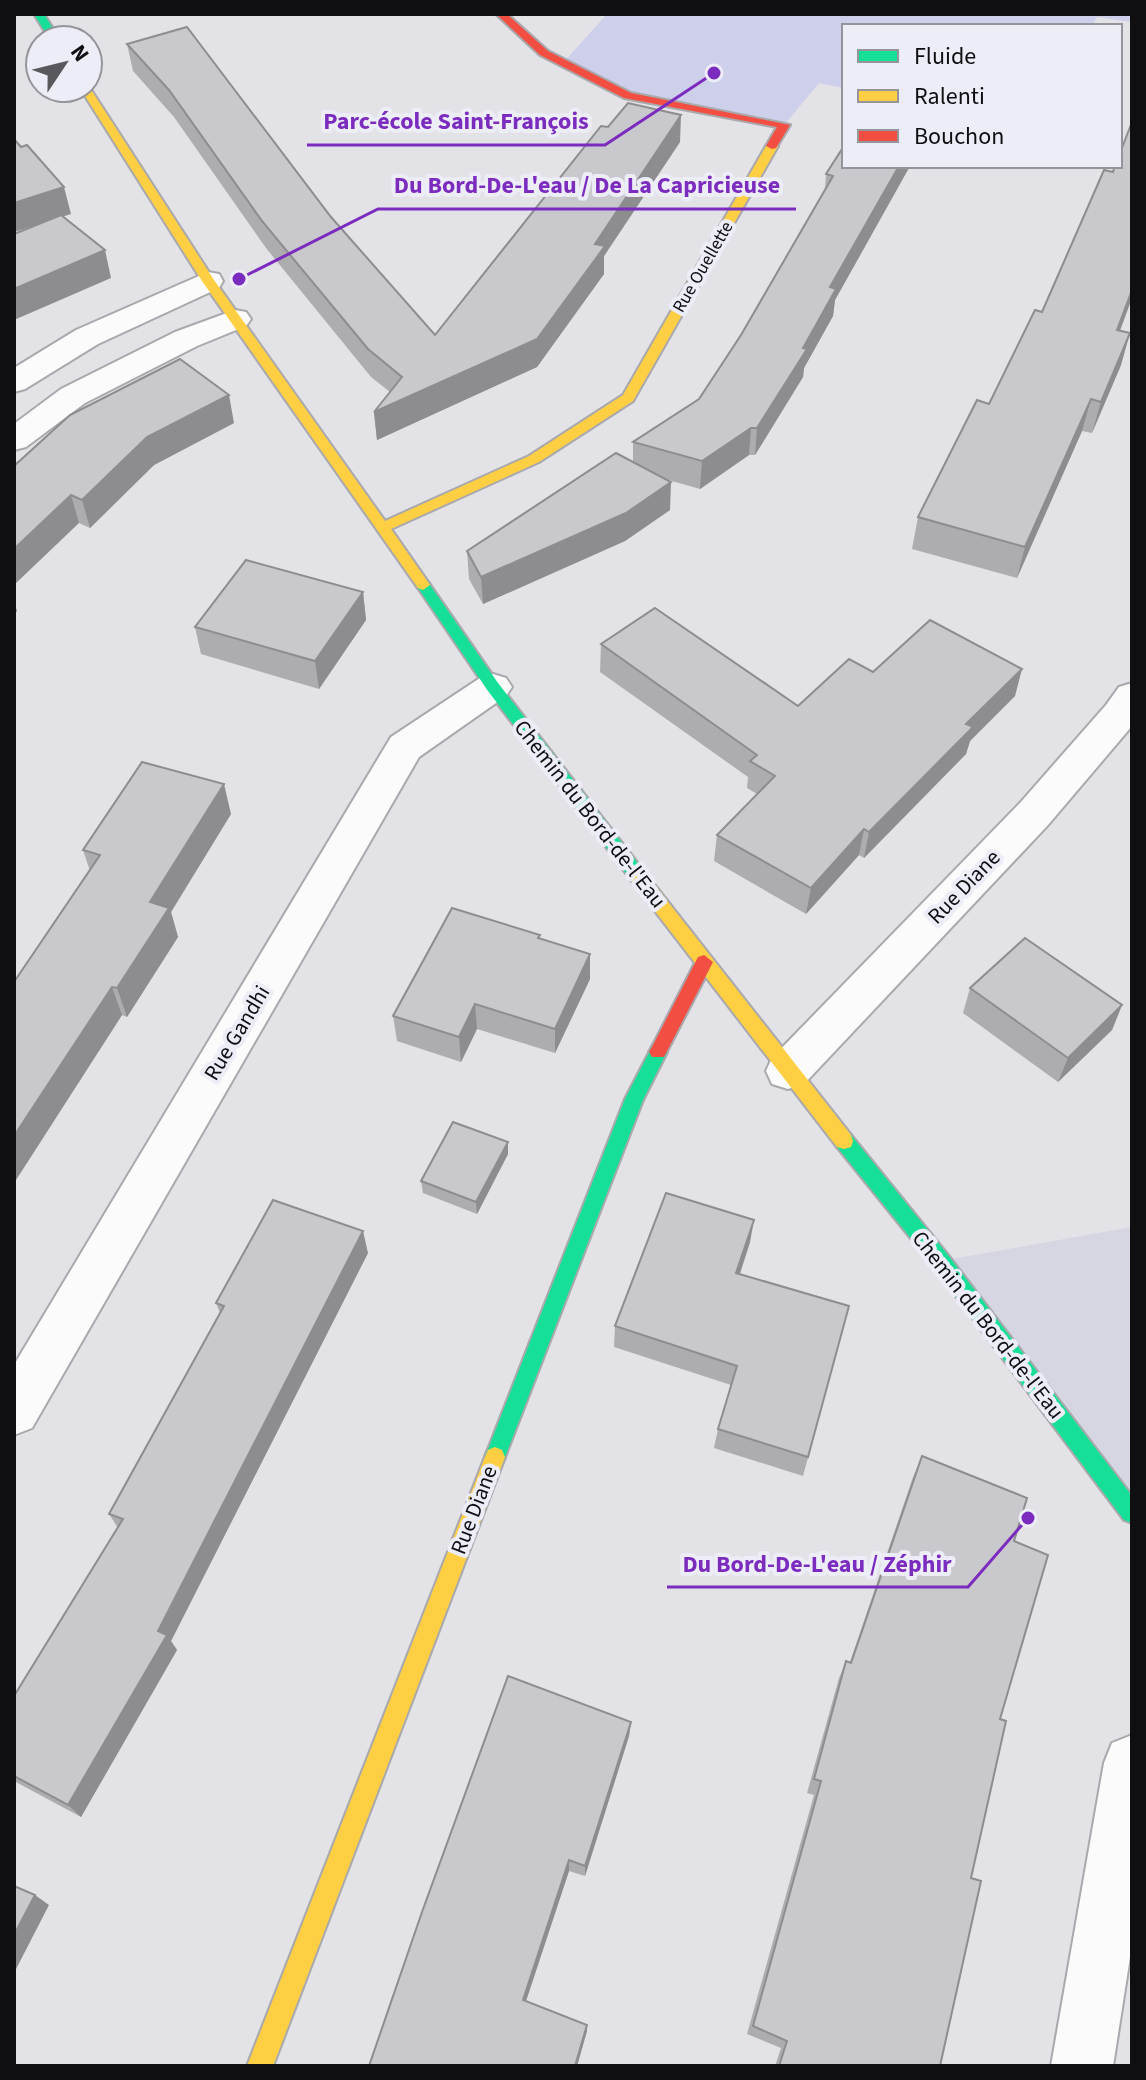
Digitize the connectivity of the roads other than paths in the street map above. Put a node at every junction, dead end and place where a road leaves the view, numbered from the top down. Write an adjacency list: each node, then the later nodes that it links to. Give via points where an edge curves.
1 (501, 14): 7 (street, Rue Ouellette, via 544,53 628,96 784,125 628,398 534,459)
2 (96, 104): 3 (street, Chemin du Bord-de-l'Eau)
3 (208, 281): 4 (street, Chemin du Bord-de-l'Eau); 5 (street, via 87,337)
4 (235, 319): 6 (street, via 73,396); 7 (street, Chemin du Bord-de-l'Eau)
5 (14, 382)
6 (14, 440)
7 (383, 527): 8 (street, Chemin du Bord-de-l'Eau)
8 (493, 687): 10 (street, Chemin du Bord-de-l'Eau); 12 (street, Rue Gandhi, via 405,747)
9 (1132, 696): 11 (street, Rue Diane, via 1034,814)
10 (704, 962): 11 (street, Chemin du Bord-de-l'Eau); 15 (street, Rue Diane, via 634,1099)
11 (788, 1071): 13 (street, Chemin du Bord-de-l'Eau, via 941,1261)
12 (14, 1411)
13 (1132, 1513)
14 (1132, 1763): 16 (street)
15 (260, 2066)
16 (1082, 2066)

